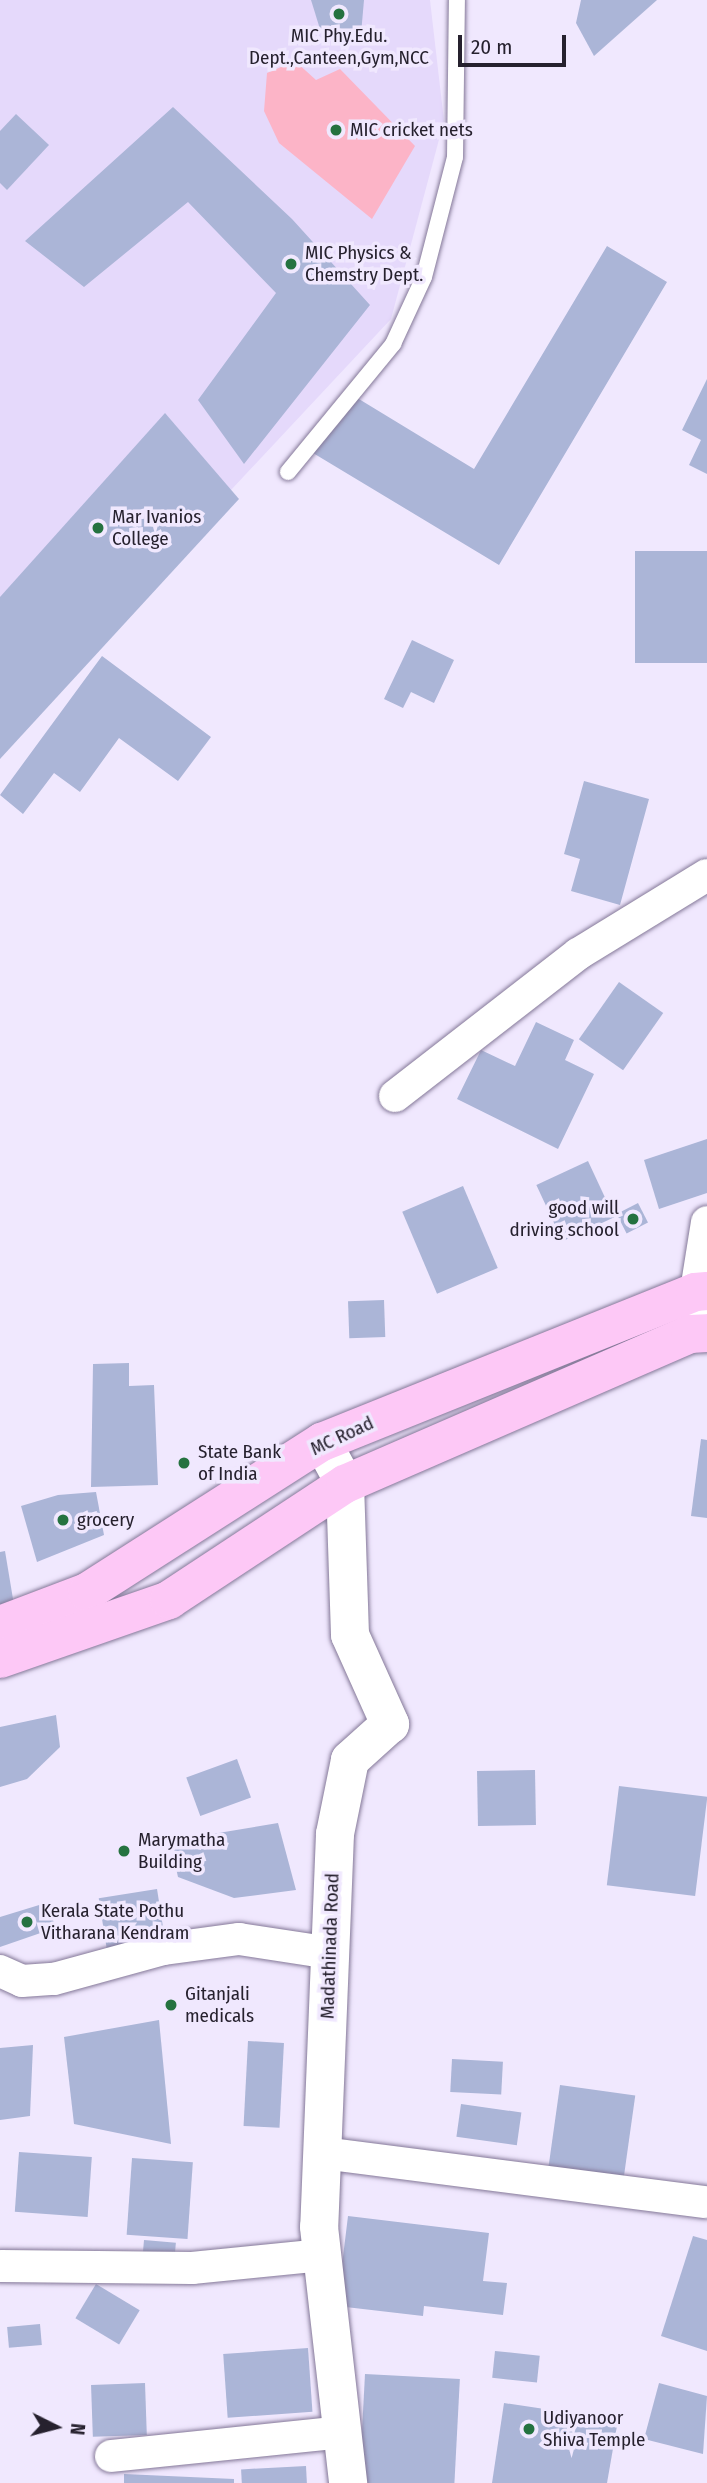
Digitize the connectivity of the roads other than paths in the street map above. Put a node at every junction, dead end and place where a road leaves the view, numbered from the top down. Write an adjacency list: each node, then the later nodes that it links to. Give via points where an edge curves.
1 (457, 0): 2 (lane, via 455,157 425,277 393,344)
2 (288, 472)
3 (707, 875): 4 (street, via 578,954)
4 (395, 1096)
5 (707, 1222): 6 (street)
6 (701, 1292): 7 (street); 8 (main road, MC Road)
7 (699, 1334): 9 (main road)
8 (322, 1442): 9 (street, Madathinada Road); 10 (main road, MC Road, via 87,1592)
9 (345, 1484): 11 (main road, via 169,1600); 12 (street, Madathinada Road, via 350,1635 390,1724 350,1760 335,1834)
10 (0, 1625)
11 (0, 1659)
12 (330, 1953): 13 (street, via 240,1939 164,1950 54,1979 22,1981); 14 (street, Madathinada Road)
13 (0, 1971)
14 (322, 2153): 15 (street); 16 (street, Madathinada Road)
15 (705, 2202)
16 (322, 2255): 17 (street, via 191,2268); 18 (street, Madathinada Road)
17 (1, 2266)
18 (342, 2432): 19 (street); 20 (street, Madathinada Road)
19 (111, 2456)
20 (348, 2483)

